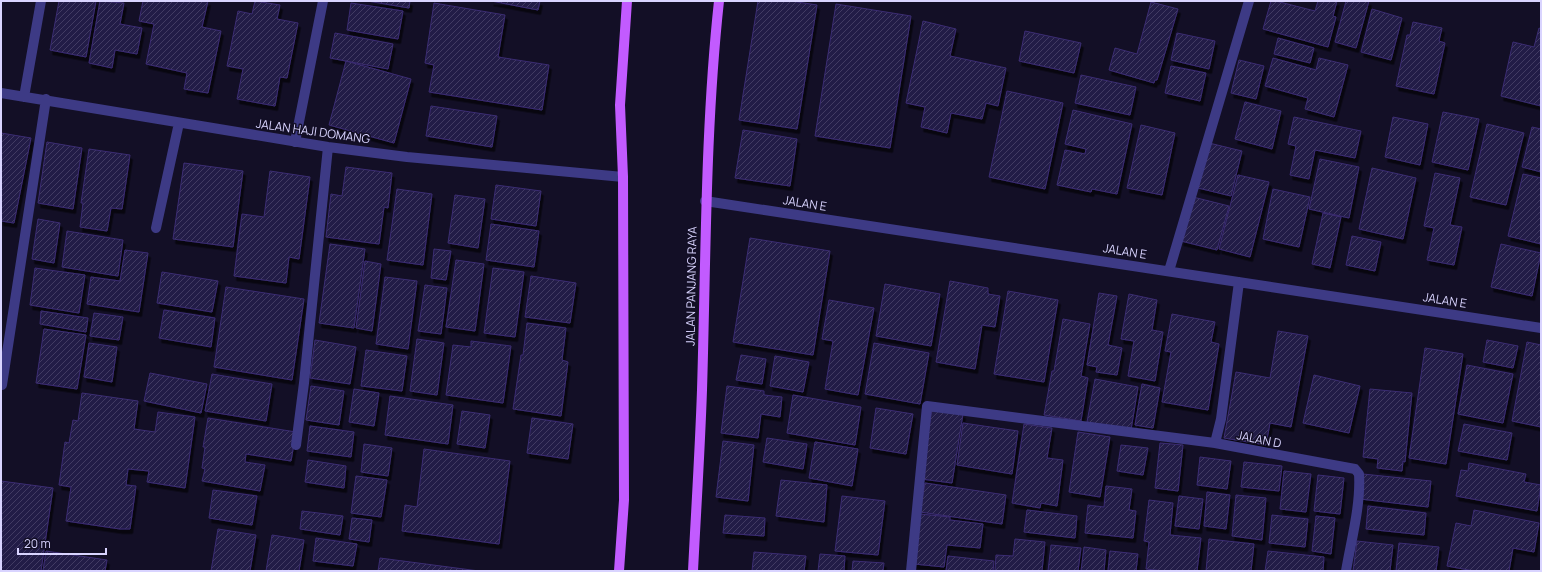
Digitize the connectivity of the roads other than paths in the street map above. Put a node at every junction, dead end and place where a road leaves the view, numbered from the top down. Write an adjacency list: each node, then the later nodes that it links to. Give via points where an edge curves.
1 (41, 1): 7 (street)
2 (323, 1): 10 (street)
3 (627, 1): 12 (main road, via 620,105)
4 (718, 1): 13 (main road, JALAN PANJANG RAYA)
5 (1249, 1): 15 (street)
6 (1, 93): 7 (street, JALAN HAJI DOMANG)
7 (24, 96): 8 (street, JALAN HAJI DOMANG)
8 (46, 99): 9 (street, JALAN HAJI DOMANG); 18 (street)
9 (179, 123): 10 (street, JALAN HAJI DOMANG); 14 (street)
10 (294, 142): 11 (street, JALAN HAJI DOMANG)
11 (328, 147): 12 (street, JALAN HAJI DOMANG); 20 (street)
12 (623, 177): 21 (main road, via 624,500)
13 (705, 202): 15 (street, JALAN E); 22 (main road, JALAN PANJANG RAYA, via 702,390)
14 (156, 228)
15 (1169, 271): 16 (street, JALAN E)
16 (1239, 282): 17 (street, JALAN E); 19 (street, via 1221,419)
17 (1541, 328)
18 (2, 384)
19 (1215, 443): 23 (street, JALAN D, via 927,406); 24 (street, JALAN D, via 1355,470 1359,474 1357,508)
20 (296, 446)
21 (619, 571)
22 (693, 571)
23 (911, 571)
24 (1346, 571)

